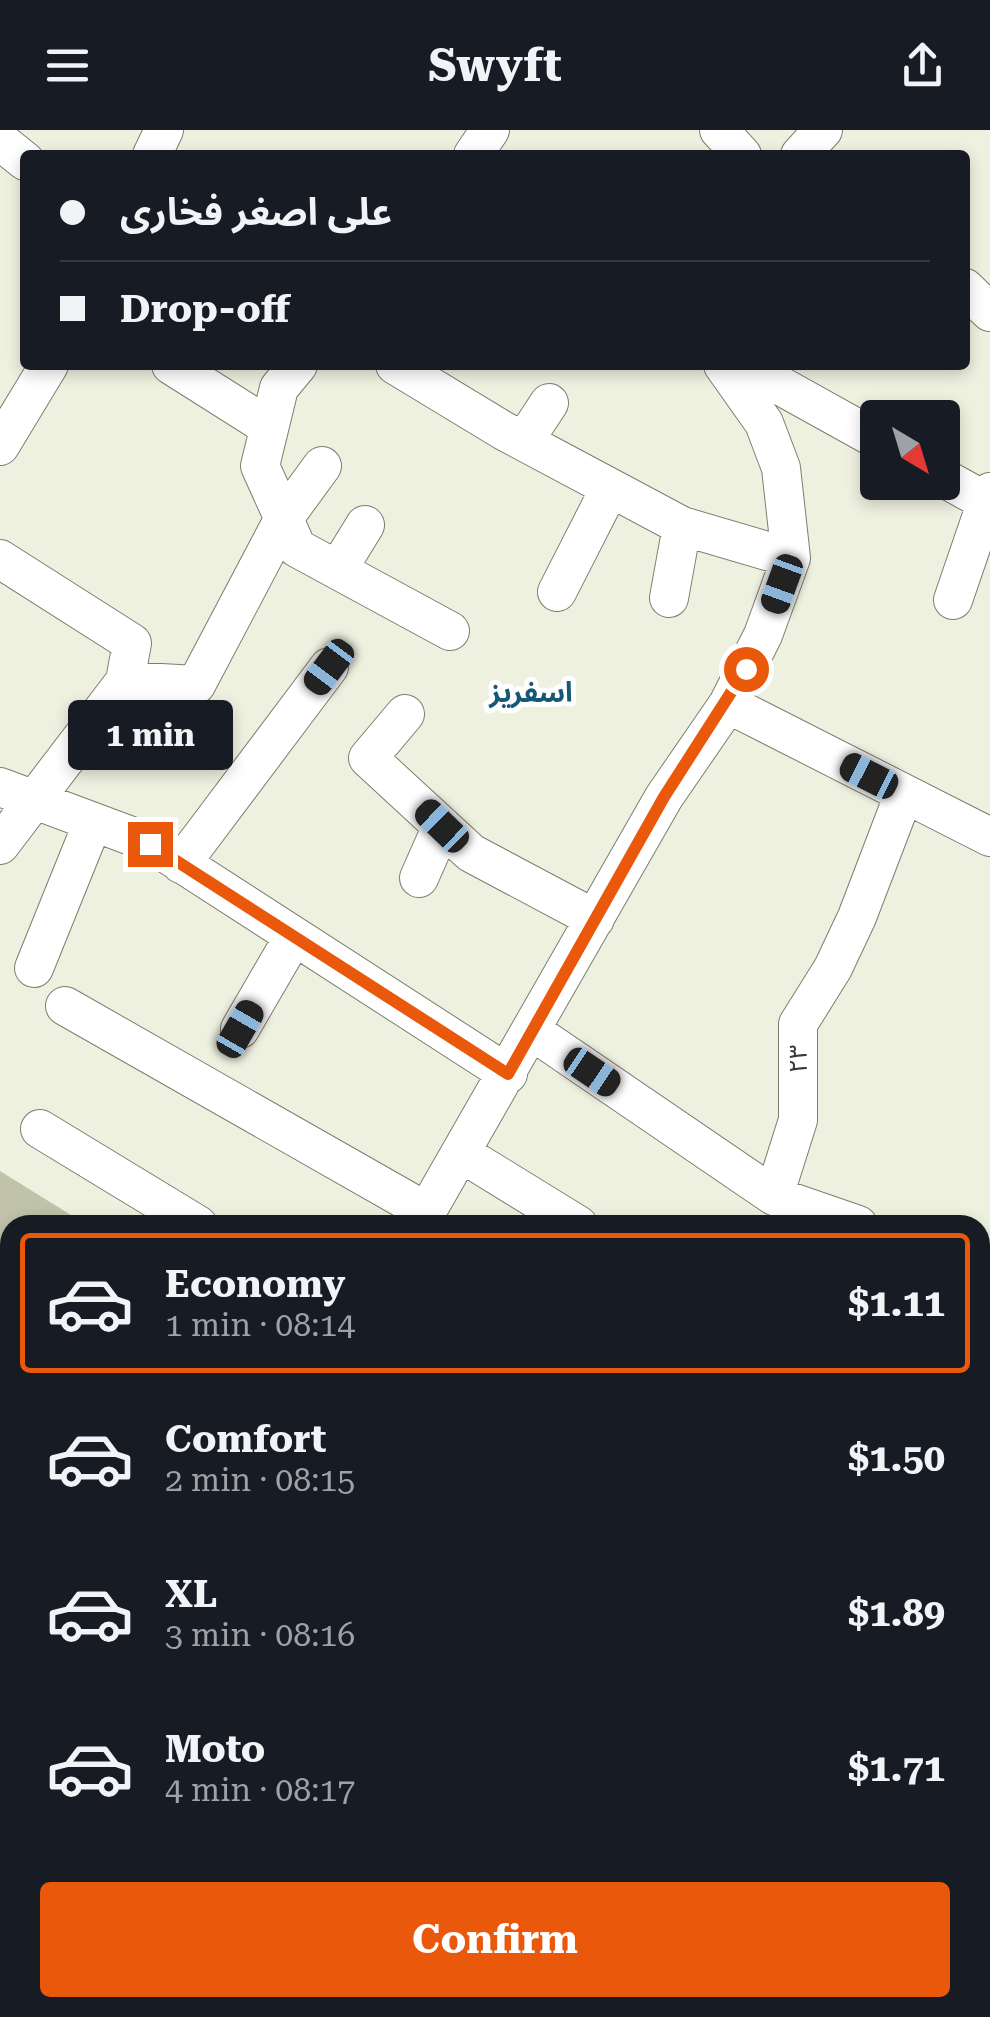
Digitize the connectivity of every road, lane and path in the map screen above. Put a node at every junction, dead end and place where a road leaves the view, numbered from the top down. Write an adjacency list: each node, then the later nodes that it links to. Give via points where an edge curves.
1 (720, 130): 2 (street)
2 (738, 150)
3 (970, 293): 4 (street)
4 (990, 312)
5 (46, 370): 15 (street)
6 (179, 370): 12 (street)
7 (294, 370): 12 (street, via 279,388)
8 (403, 370): 14 (street)
9 (727, 370): 23 (street, via 764,423 781,468)
10 (752, 370): 13 (street)
11 (548, 403): 14 (street)
12 (270, 427): 20 (street, via 260,466)
13 (860, 430)
14 (524, 441): 18 (street)
15 (0, 446)
16 (322, 466): 20 (street)
17 (960, 485): 19 (street)
18 (610, 488): 22 (street); 26 (street)
19 (988, 497): 28 (street)
20 (284, 518): 25 (street, via 297,548); 31 (street, via 196,685)
21 (365, 525): 25 (street)
22 (682, 526): 23 (street); 27 (street)
23 (792, 558): 32 (street)
24 (0, 559): 31 (street, via 132,643)
25 (338, 570): 29 (street)
26 (557, 592)
27 (669, 598)
28 (953, 600)
29 (450, 631)
30 (329, 667): 41 (street)
31 (125, 680): 36 (street)
32 (728, 704): 35 (street); 43 (street, via 664,797)
33 (406, 714): 38 (street, via 368,758)
34 (0, 788): 36 (street)
35 (904, 794): 39 (street); 52 (street, ۲۳, via 858,917 798,1024)
36 (36, 800): 37 (street); 40 (street)
37 (92, 822): 41 (street); 45 (street)
38 (442, 826): 42 (street); 43 (street, via 470,852)
39 (990, 838)
40 (0, 845)
41 (181, 864): 44 (street)
42 (419, 878)
43 (595, 919): 48 (street)
44 (294, 936): 47 (street); 49 (street)
45 (34, 968)
46 (65, 1006): 54 (street)
47 (240, 1029)
48 (532, 1031): 49 (street); 52 (street)
49 (508, 1074): 51 (street)
50 (40, 1128): 53 (street)
51 (461, 1153): 55 (street); 56 (street)
52 (790, 1209): 57 (street)
53 (182, 1215)
54 (418, 1215)
55 (425, 1215)
56 (562, 1215)
57 (816, 1215)

